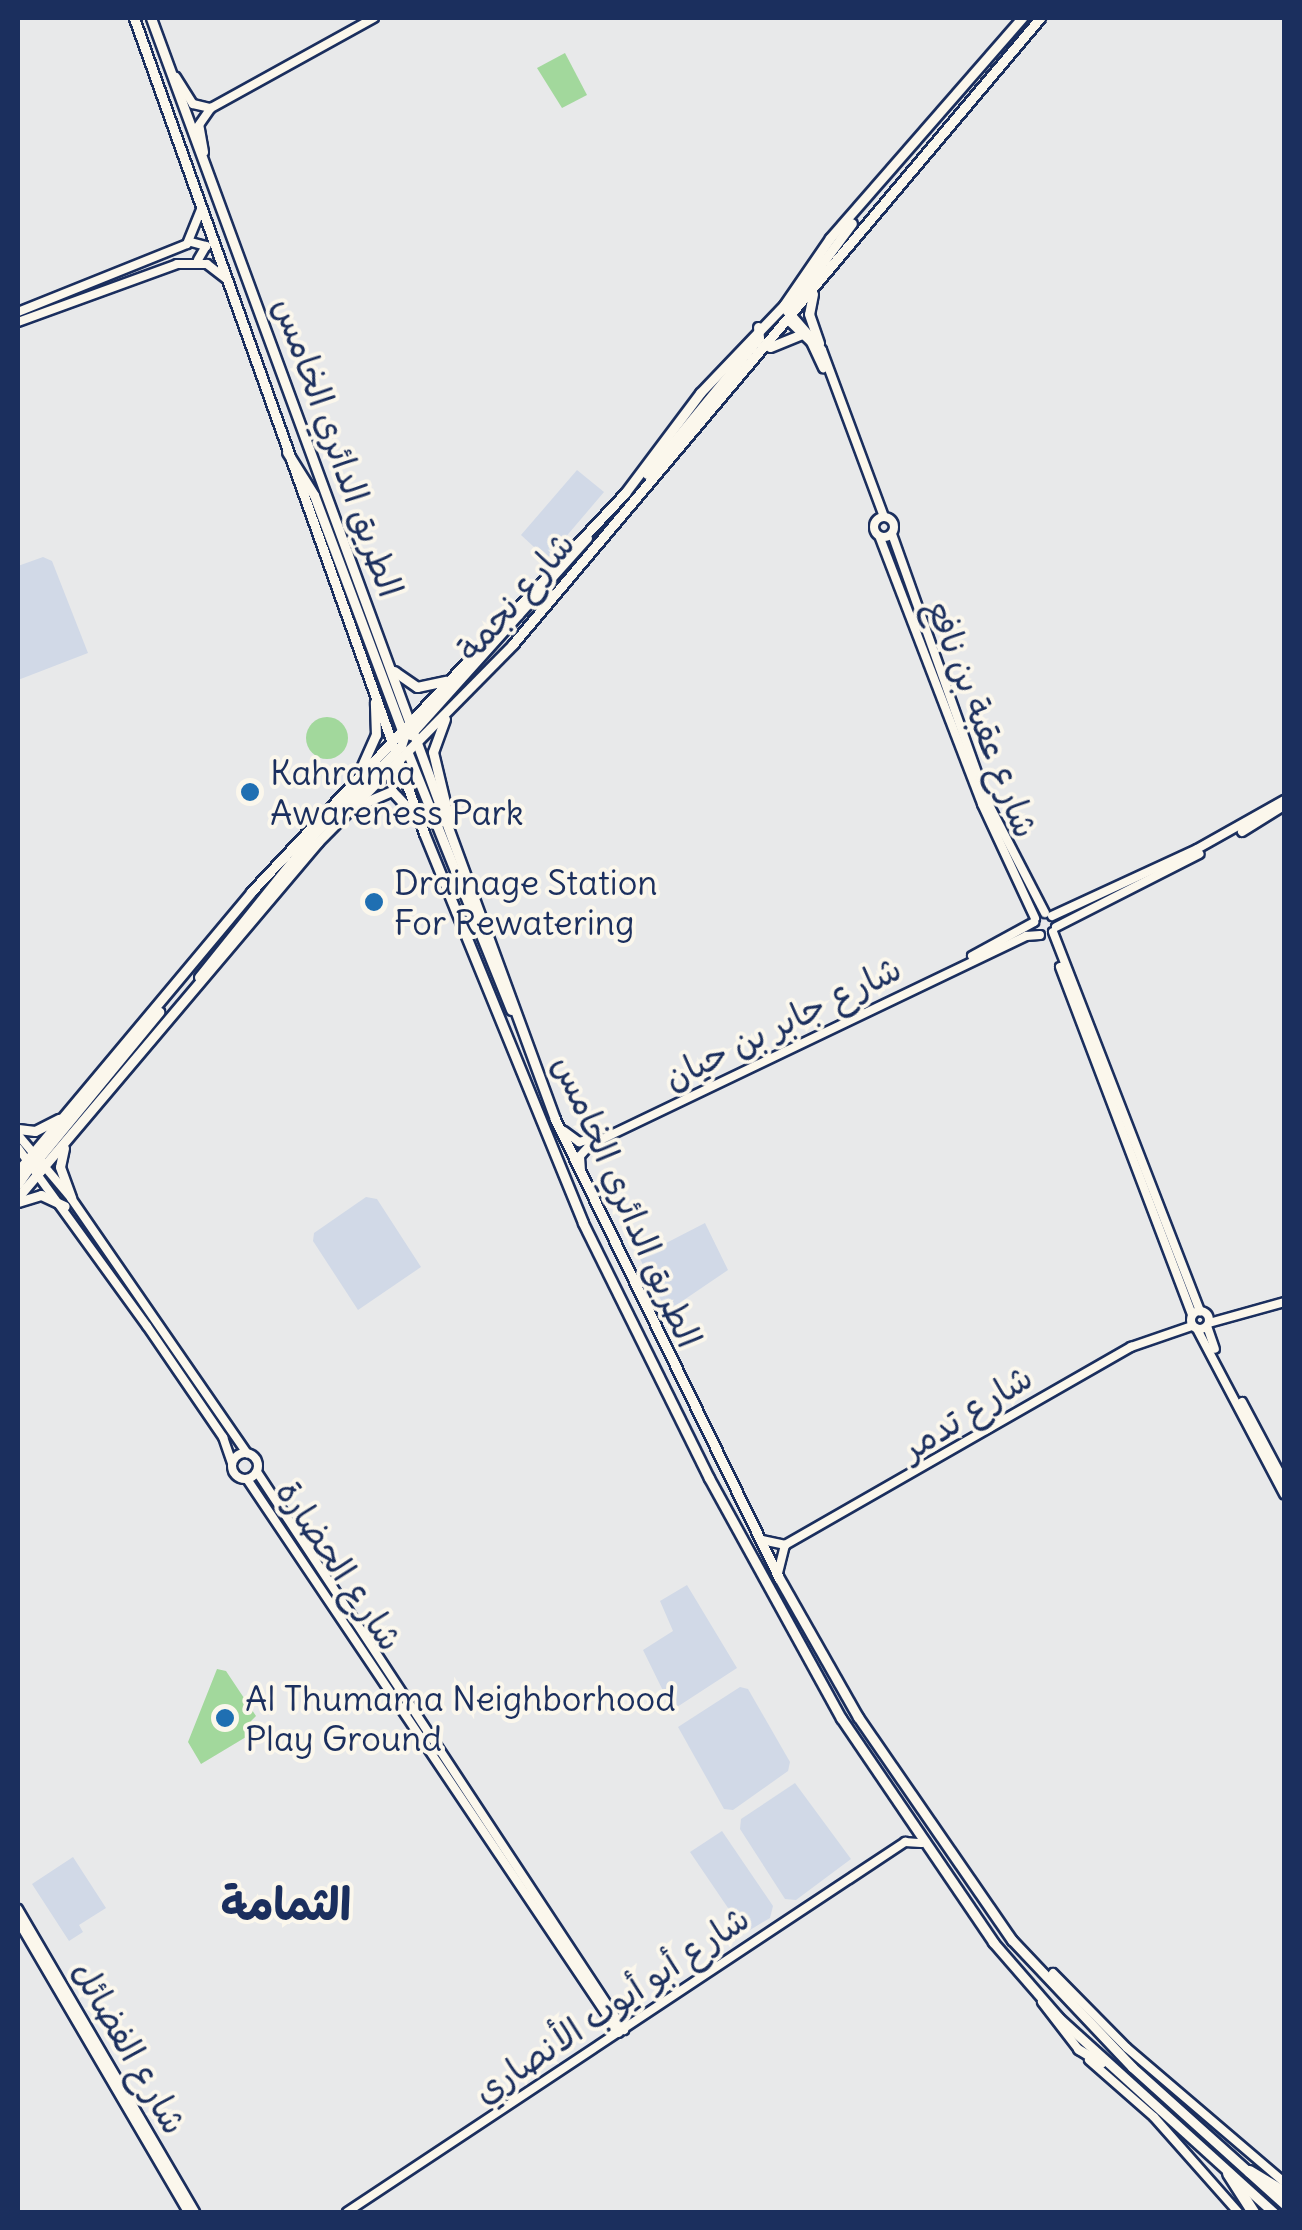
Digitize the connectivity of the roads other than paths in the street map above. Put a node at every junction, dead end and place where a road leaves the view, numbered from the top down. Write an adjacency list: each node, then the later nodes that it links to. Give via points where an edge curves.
1 (134, 18): 10 (main road, الطريق الدائري الخامس)
2 (151, 18): 6 (main road, الطريق الدائري الخامس)
3 (374, 18): 7 (street)
4 (1022, 18): 8 (main road, شارع نجمة)
5 (1040, 18): 15 (main road, شارع نجمة)
6 (166, 58): 7 (street, via 190,102); 9 (main road, الطريق الدائري الخامس)
7 (211, 108): 9 (street, via 200,125)
8 (907, 150): 12 (main road); 17 (main road, شارع نجمة, via 796,278)
9 (207, 170): 30 (main road, الطريق الدائري الخامس)
10 (197, 191): 11 (street, via 200,221); 14 (main road, الطريق الدائري الخامس)
11 (187, 244): 13 (street, via 206,246 205,256); 16 (street)
12 (830, 248): 15 (main road, via 805,286); 17 (main road)
13 (192, 261): 14 (street, via 214,266); 18 (street)
14 (231, 285): 23 (main road, الطريق الدائري الخامس)
15 (812, 292): 17 (main road, شارع نجمة); 21 (main road, via 809,314)
16 (18, 312)
17 (787, 314): 19 (main road, شارع نجمة); 20 (street); 21 (street); 22 (main road, شارع نجمة)
18 (18, 322)
19 (758, 327): 24 (main road, via 760,338); 26 (main road, شارع نجمة)
20 (804, 333): 22 (main road); 27 (street, via 824,370)
21 (819, 343): 25 (street)
22 (756, 357): 24 (main road, شارع نجمة)
23 (280, 442): 32 (main road, الطريق الدائري الخامس); 34 (main road, via 314,495)
24 (634, 498): 33 (main road, شارع نجمة)
25 (884, 517): 27 (street); 28 (street, شارع عقبة بن نافع, via 894,526)
26 (598, 522): 31 (main road, شارع نجمة); 34 (main road)
27 (874, 523): 29 (street, شارع عقبة بن نافع)
28 (892, 534): 29 (street); 40 (street, شارع عقبة بن نافع, via 988,803)
29 (880, 538): 41 (street, شارع عقبة بن نافع)
30 (390, 666): 31 (main road, via 418,688); 34 (main road, الطريق الدائري الخامس)
31 (453, 678): 34 (main road, شارع نجمة)
32 (371, 680): 34 (main road, الطريق الدائري الخامس); 35 (main road, via 376,735)
33 (452, 707): 34 (main road, شارع نجمة); 38 (main road, via 433,750)
34 (404, 742): 35 (main road, شارع نجمة); 37 (main road, شارع نجمة); 38 (main road, الطريق الدائري الخامس); 39 (main road, الطريق الدائري الخامس); 44 (main road, via 314,834 210,957); 45 (main road, via 500,989)
35 (355, 779): 43 (main road, شارع نجمة)
36 (1284, 803): 40 (street, شارع جابر بن حيان); 42 (street, شارع جابر بن حيان)
37 (348, 810): 39 (main road, via 392,791); 44 (main road, شارع نجمة)
38 (450, 832): 45 (main road, الطريق الدائري الخامس)
39 (424, 833): 68 (main road, الطريق الدائري الخامس, via 583,1223 740,1539)
40 (1048, 914): 41 (street, شارع جابر بن حيان); 42 (street, شارع عقبة بن نافع)
41 (1034, 920): 42 (street, شارع عقبة بن نافع); 47 (street, شارع جابر بن حيان, via 588,1141 574,1140)
42 (1048, 933): 54 (street, شارع جابر بن حيان, via 1012,943 590,1145 580,1156); 58 (street)
43 (175, 986): 46 (main road, شارع نجمة); 51 (main road)
44 (185, 1000): 49 (main road, شارع نجمة)
45 (523, 1030): 47 (main road, الطريق الدائري الخامس)
46 (69, 1111): 48 (main road, via 41,1129); 51 (main road, شارع نجمة)
47 (555, 1119): 54 (main road, الطريق الدائري الخامس)
48 (18, 1132): 51 (street)
49 (70, 1136): 51 (main road, شارع نجمة); 56 (main road, via 60,1166)
50 (18, 1148): 51 (street)
51 (37, 1161): 52 (main road, شارع نجمة); 53 (main road); 55 (main road, شارع نجمة); 56 (street, شارع الحضارة)
52 (18, 1171)
53 (18, 1184)
54 (582, 1185): 65 (main road, الطريق الدائري الخامس)
55 (18, 1200): 56 (main road, via 36,1195)
56 (68, 1202): 59 (street, شارع الحضارة); 60 (street, شارع الحضارة, via 223,1437)
57 (1284, 1302): 58 (street, شارع تدمر)
58 (1200, 1321): 63 (street); 64 (street); 66 (street, شارع تدمر, via 1085,1373 952,1456)
59 (247, 1453): 60 (street); 61 (street, via 257,1460)
60 (232, 1463): 62 (street, via 235,1475)
61 (257, 1472): 62 (street); 77 (street, شارع الحضارة)
62 (246, 1479): 77 (street, شارع الحضارة)
63 (1284, 1482)
64 (1284, 1494)
65 (758, 1538): 66 (street); 67 (main road, الطريق الدائري الخامس)
66 (785, 1546): 67 (street, via 776,1560)
67 (779, 1578): 81 (main road, الطريق الدائري الخامس, via 858,1717 1012,1940 1132,2067)
68 (908, 1825): 69 (street); 70 (main road, الطريق الدائري الخامس)
69 (905, 1842): 70 (street); 77 (street, شارع أبو أيوب الأنصاري)
70 (922, 1843): 76 (main road, الطريق الدائري الخامس)
71 (18, 1909): 74 (street, شارع الفضائل)
72 (18, 1921): 73 (street)
73 (31, 1945): 74 (street); 85 (street)
74 (50, 1963): 85 (street, شارع الفضائل)
75 (1053, 1973): 83 (street, via 1118,2040)
76 (1040, 1998): 78 (street, الطريق الدائري الخامس); 79 (main road, الطريق الدائري الخامس)
77 (622, 2031): 86 (street, شارع أبو أيوب الأنصاري)
78 (1078, 2049): 79 (main road); 87 (street, الطريق الدائري الخامس, via 1154,2117)
79 (1119, 2074): 80 (main road, الطريق الدائري الخامس)
80 (1196, 2145): 82 (main road, الطريق الدائري الخامس); 84 (main road, via 1263,2196)
81 (1249, 2171): 84 (highway)
82 (1228, 2172): 88 (highway); 89 (main road, الطريق الدائري الخامس)
83 (1284, 2182)
84 (1282, 2198)
85 (191, 2212)
86 (347, 2212)
87 (1238, 2212)
88 (1253, 2212)
89 (1273, 2212)

